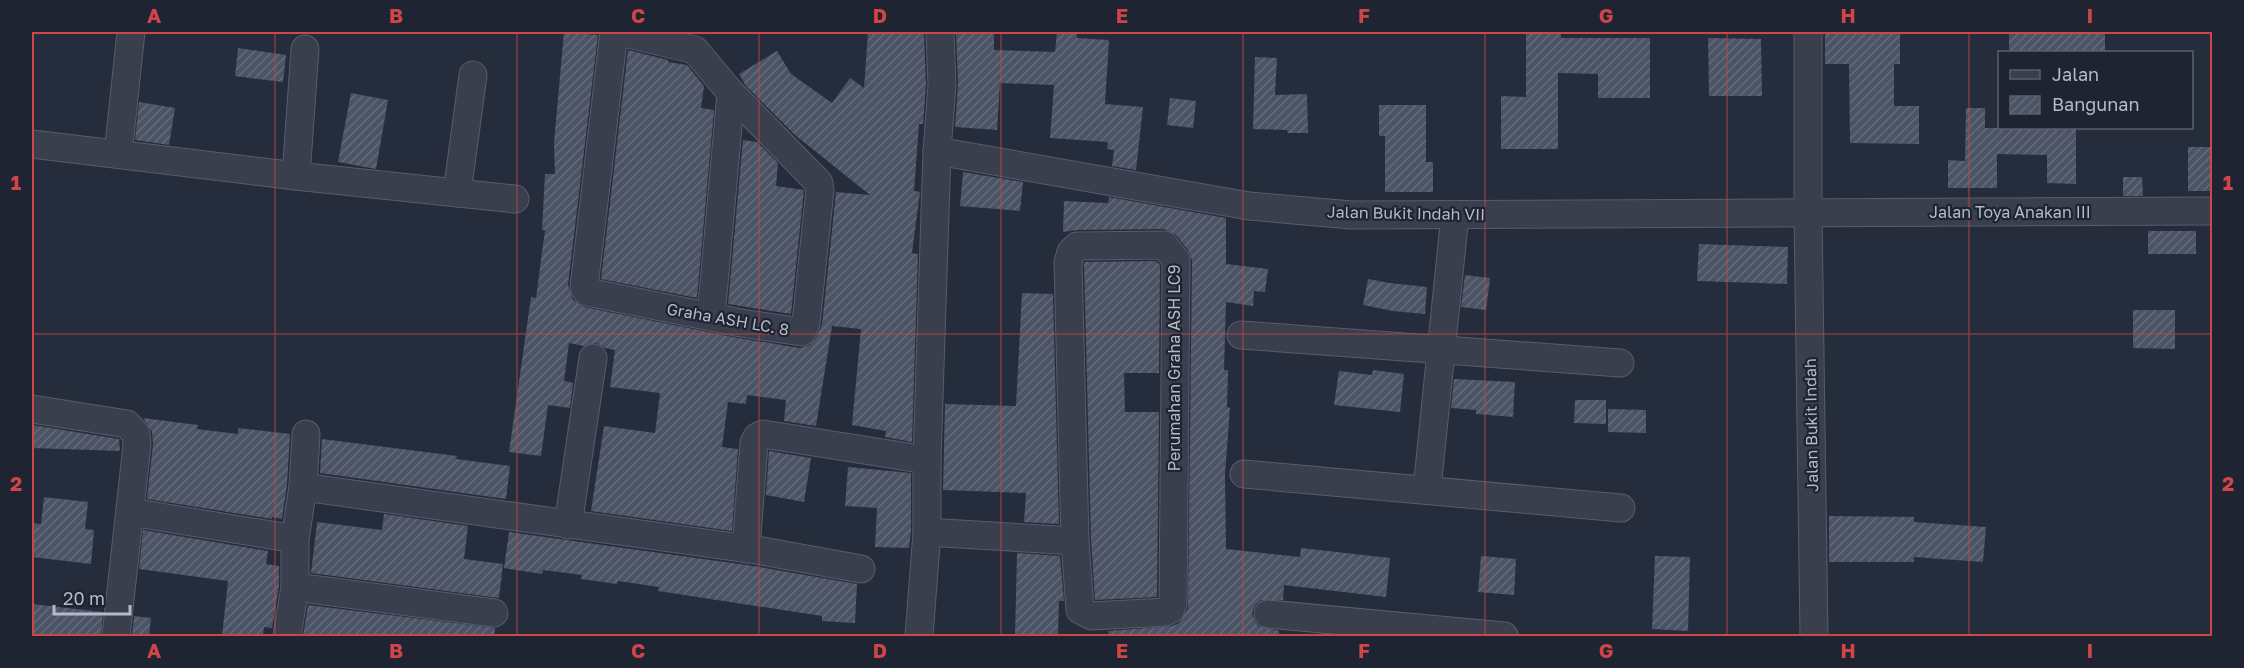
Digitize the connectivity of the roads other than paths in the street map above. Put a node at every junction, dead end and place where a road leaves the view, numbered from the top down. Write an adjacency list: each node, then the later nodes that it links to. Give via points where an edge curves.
1 (131, 32): 12 (street)
2 (614, 32): 19 (street, Graha ASH LC. 8, via 584,287 591,294)
3 (620, 32): 6 (street, Graha ASH LC. 8)
4 (939, 32): 11 (street, via 942,85)
5 (1808, 32): 17 (street, Jalan Bukit Indah)
6 (701, 41): 9 (street, Graha ASH LC. 8)
7 (305, 49): 13 (street)
8 (473, 75): 14 (street)
9 (731, 93): 19 (street); 19 (street, Graha ASH LC. 8, via 816,178 820,190 802,332)
10 (32, 144): 12 (street)
11 (937, 151): 18 (street, Jalan Bukit Indah VII, via 1249,206 1351,215); 26 (street)
12 (118, 154): 13 (street)
13 (296, 176): 14 (street)
14 (457, 193): 15 (street)
15 (515, 199)
16 (2212, 211): 17 (street, Jalan Toya Anakan III)
17 (1808, 213): 18 (street, Jalan Bukit Indah VII); 45 (street, Jalan Bukit Indah)
18 (1455, 215): 21 (street)
19 (711, 316)
20 (1241, 335): 21 (street)
21 (1442, 350): 23 (street); 29 (street)
22 (593, 358): 32 (street)
23 (1620, 363)
24 (32, 409): 31 (street, via 127,424 136,434 137,445)
25 (306, 435): 28 (street)
26 (927, 460): 33 (street); 36 (street, via 763,434 754,443)
27 (1244, 474): 29 (street)
28 (303, 487): 32 (street); 34 (street)
29 (1427, 489): 30 (street)
30 (1621, 508)
31 (130, 512): 34 (street); 41 (street)
32 (568, 525): 36 (street)
33 (927, 532): 35 (street); 43 (street)
34 (295, 539): 38 (street)
35 (1075, 541): 35 (street, Perumahan Graha ASH LC9, via 1068,262 1071,252 1077,246 1164,245 1176,260 1171,609 1154,613 1084,614 1080,610)
36 (746, 549): 37 (street)
37 (861, 569)
38 (295, 587): 39 (street); 42 (street)
39 (494, 613)
40 (1268, 614): 44 (street)
41 (116, 636)
42 (287, 636)
43 (919, 636)
44 (1504, 636)
45 (1814, 636)

